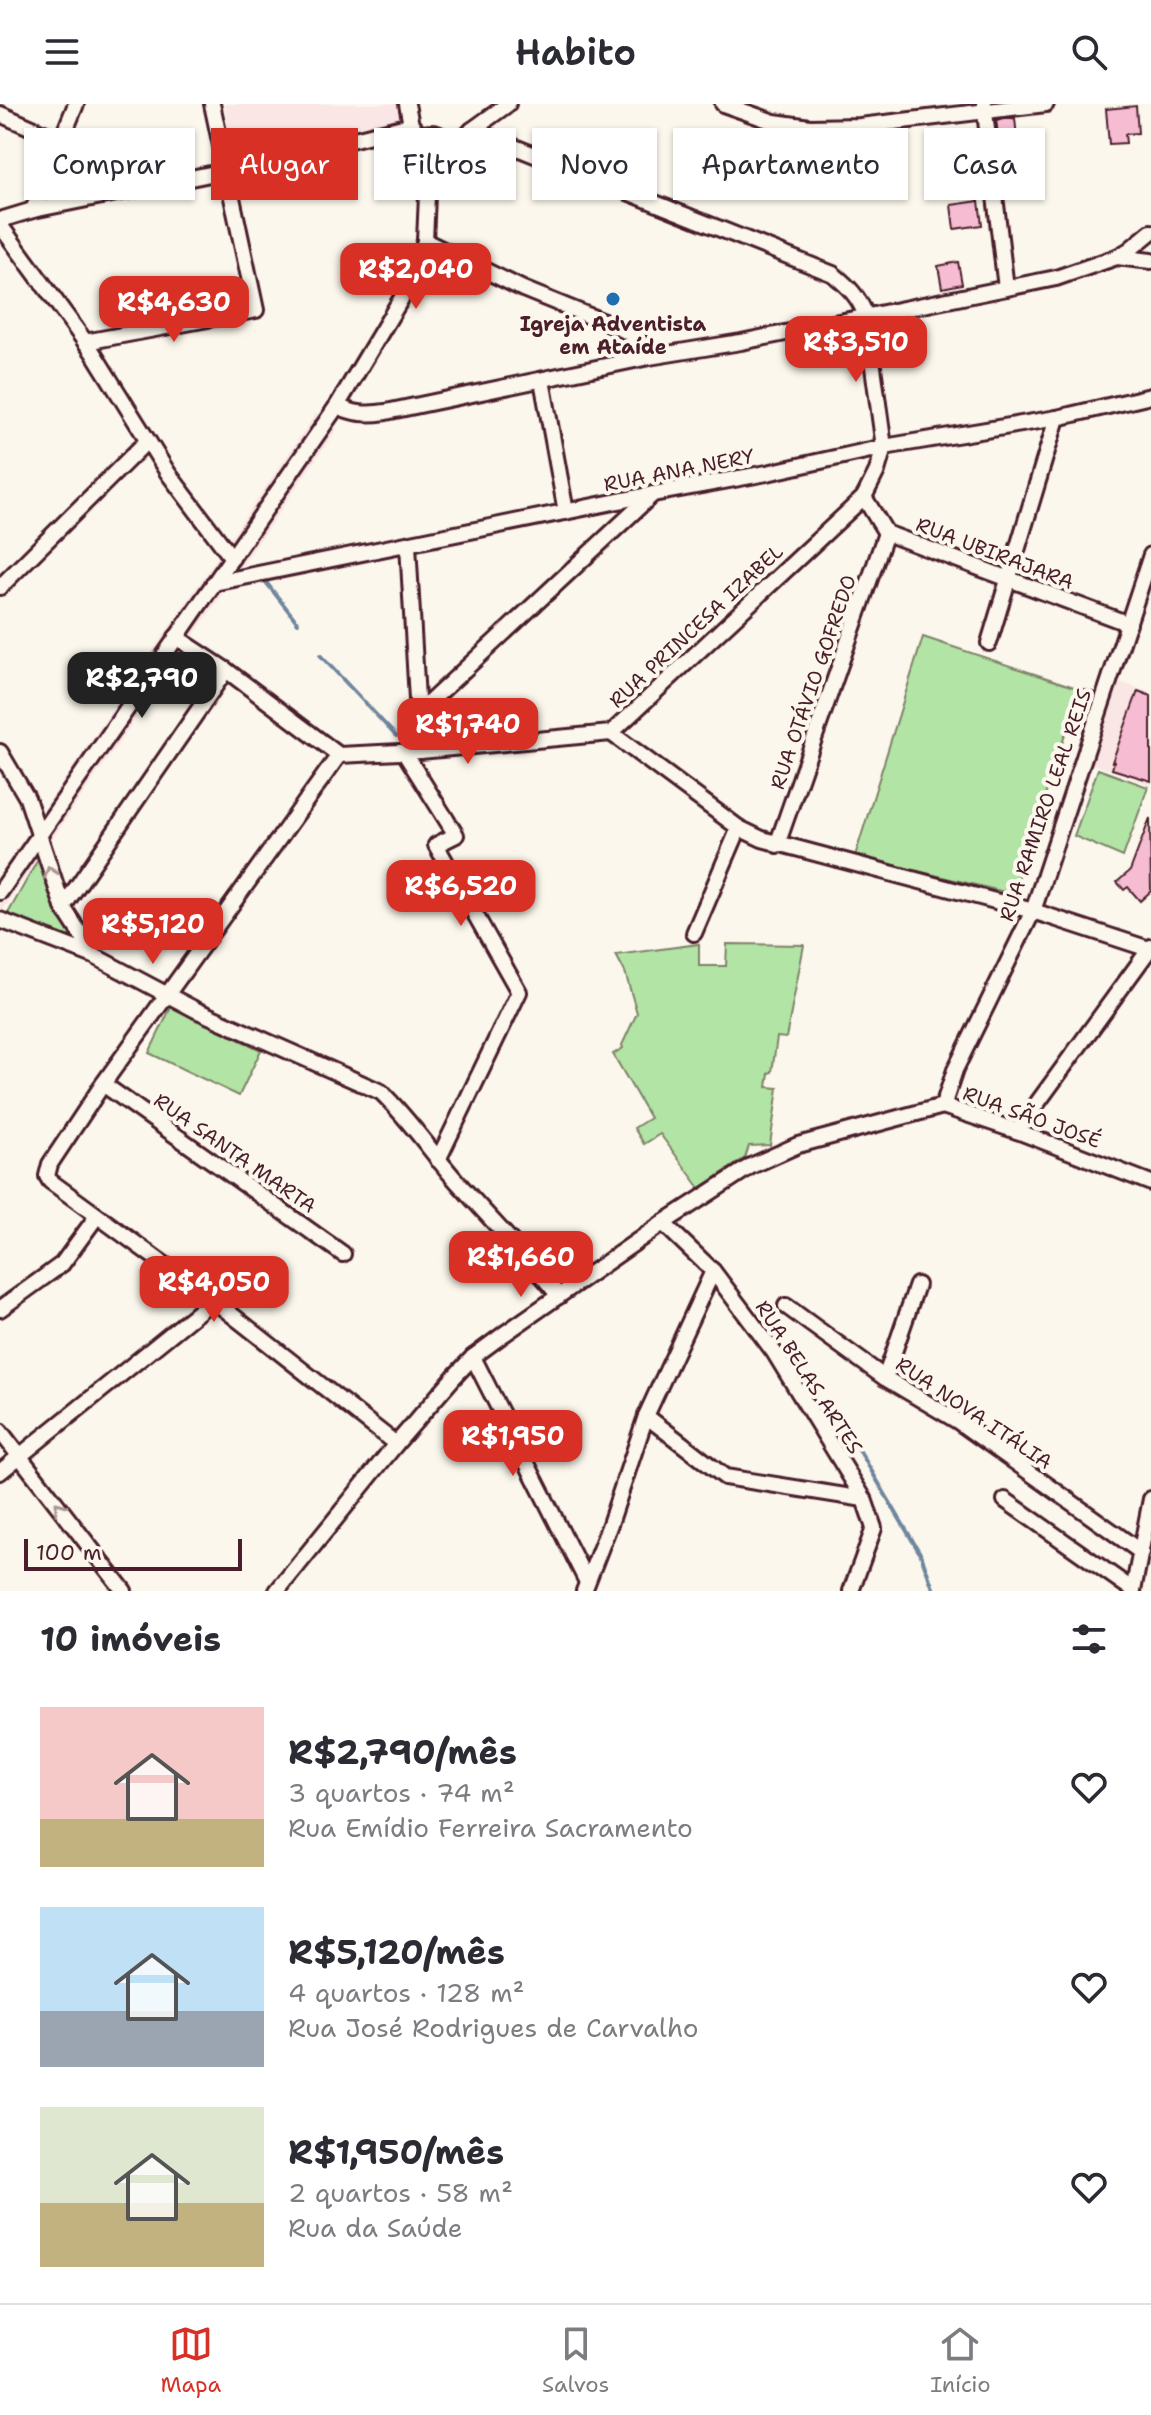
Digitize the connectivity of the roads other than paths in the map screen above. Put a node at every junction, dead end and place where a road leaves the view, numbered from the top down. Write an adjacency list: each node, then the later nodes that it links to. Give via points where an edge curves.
1 (76, 104): 10 (street)
2 (212, 104): 11 (street)
3 (407, 104): 12 (street)
4 (723, 104): 7 (street, via 774,122 810,127 860,126)
5 (1046, 104): 7 (street)
6 (505, 105): 13 (street)
7 (984, 107): 28 (street)
8 (0, 114): 9 (street)
9 (32, 128)
10 (67, 128)
11 (217, 128)
12 (415, 128)
13 (475, 128)
14 (516, 148): 29 (street, via 833,274 859,298)
15 (37, 200): 19 (street)
16 (81, 200): 19 (street)
17 (231, 200): 30 (street, via 256,310)
18 (427, 200): 23 (street)
19 (33, 210): 21 (street)
20 (1151, 219): 27 (street)
21 (0, 222): 30 (street)
22 (1151, 232): 25 (street)
23 (425, 241): 31 (street, via 624,330 636,337); 34 (street, via 404,294)
24 (1151, 244): 25 (street)
25 (1122, 254): 26 (street); 27 (street)
26 (1151, 261)
27 (1099, 262): 28 (street)
28 (1006, 288): 29 (street)
29 (866, 316): 31 (street); 37 (street)
30 (85, 342): 36 (street)
31 (649, 357): 32 (street)
32 (542, 380): 34 (street, via 368,415); 40 (street)
33 (1151, 396): 35 (street, RUA ANA NERY)
34 (337, 406): 44 (street)
35 (1057, 418): 37 (street, RUA ANA NERY); 45 (street)
36 (147, 441): 44 (street); 47 (street)
37 (884, 447): 38 (street, RUA ANA NERY); 39 (street, RUA PRINCESA IZABEL)
38 (653, 494): 40 (street, RUA ANA NERY); 52 (street)
39 (864, 497): 41 (street, RUA UBIRAJARA); 53 (street, RUA PRINCESA IZABEL)
40 (566, 512): 42 (street, RUA ANA NERY)
41 (886, 533): 45 (street, RUA UBIRAJARA); 60 (street, RUA OTÁVIO GOFREDO)
42 (408, 545): 46 (street, RUA ANA NERY); 52 (street)
43 (1151, 555): 48 (street, RUA RAMIRO LEAL REIS)
44 (232, 558): 46 (street)
45 (1009, 580): 48 (street, RUA UBIRAJARA); 50 (street)
46 (214, 583): 49 (street)
47 (0, 587)
48 (1129, 624): 63 (street, RUA RAMIRO LEAL REIS)
49 (176, 637): 51 (street); 59 (street)
50 (989, 643)
51 (226, 670): 57 (street); 62 (street)
52 (419, 712): 54 (street)
53 (611, 733): 54 (street, RUA PRINCESA IZABEL); 58 (street)
54 (420, 751): 56 (street, RUA PRINCESA IZABEL)
55 (0, 752): 59 (street, via 27,798)
56 (404, 752): 57 (street, RUA PRINCESA IZABEL); 74 (street, via 456,835 436,845 519,992)
57 (339, 755): 70 (street)
58 (739, 828): 60 (street); 66 (street)
59 (40, 835): 61 (street); 62 (street, one-way to 59)
60 (777, 845): 63 (street)
61 (1, 887)
62 (63, 907): 65 (street)
63 (1033, 911): 68 (street); 72 (street, RUA RAMIRO LEAL REIS, via 955,1070)
64 (0, 920): 67 (street)
65 (75, 927): 67 (street, via 73,941); 69 (street)
66 (694, 933)
67 (61, 944): 69 (street)
68 (1150, 948): 73 (street)
69 (94, 956): 70 (street)
70 (167, 995): 71 (street); 74 (street, via 381,1092)
71 (103, 1084): 76 (street, via 47,1176); 78 (street, RUA SANTA MARTA)
72 (943, 1106): 73 (street, RUA SÃO JOSÉ); 77 (street, via 798,1145 751,1166)
73 (1017, 1131): 75 (street, RUA SÃO JOSÉ)
74 (438, 1160): 81 (street)
75 (1151, 1183)
76 (97, 1216): 82 (street); 84 (street, via 62,1264)
77 (663, 1223): 79 (street, RUA BELAS ARTES); 81 (street)
78 (343, 1254)
79 (713, 1271): 87 (street); 92 (street, RUA BELAS ARTES, via 774,1352)
80 (917, 1285): 86 (street)
81 (559, 1296): 85 (street)
82 (213, 1300): 89 (street); 90 (street)
83 (786, 1306): 86 (street, RUA NOVA ITÁLIA)
84 (0, 1309)
85 (473, 1357): 89 (street); 96 (street)
86 (885, 1378): 95 (street, RUA NOVA ITÁLIA, via 959,1422)
87 (646, 1416): 92 (street, via 725,1477); 96 (street)
88 (0, 1431): 90 (street)
89 (396, 1444): 98 (street)
90 (19, 1456): 91 (street); 97 (street, one-way to 90)
91 (0, 1472)
92 (864, 1499): 99 (street, RUA BELAS ARTES, via 874,1528)
93 (1151, 1499): 95 (street)
94 (1005, 1500): 100 (street)
95 (1141, 1552): 100 (street)
96 (586, 1587)
97 (124, 1591)
98 (277, 1591)
99 (851, 1591)
100 (1133, 1591)

